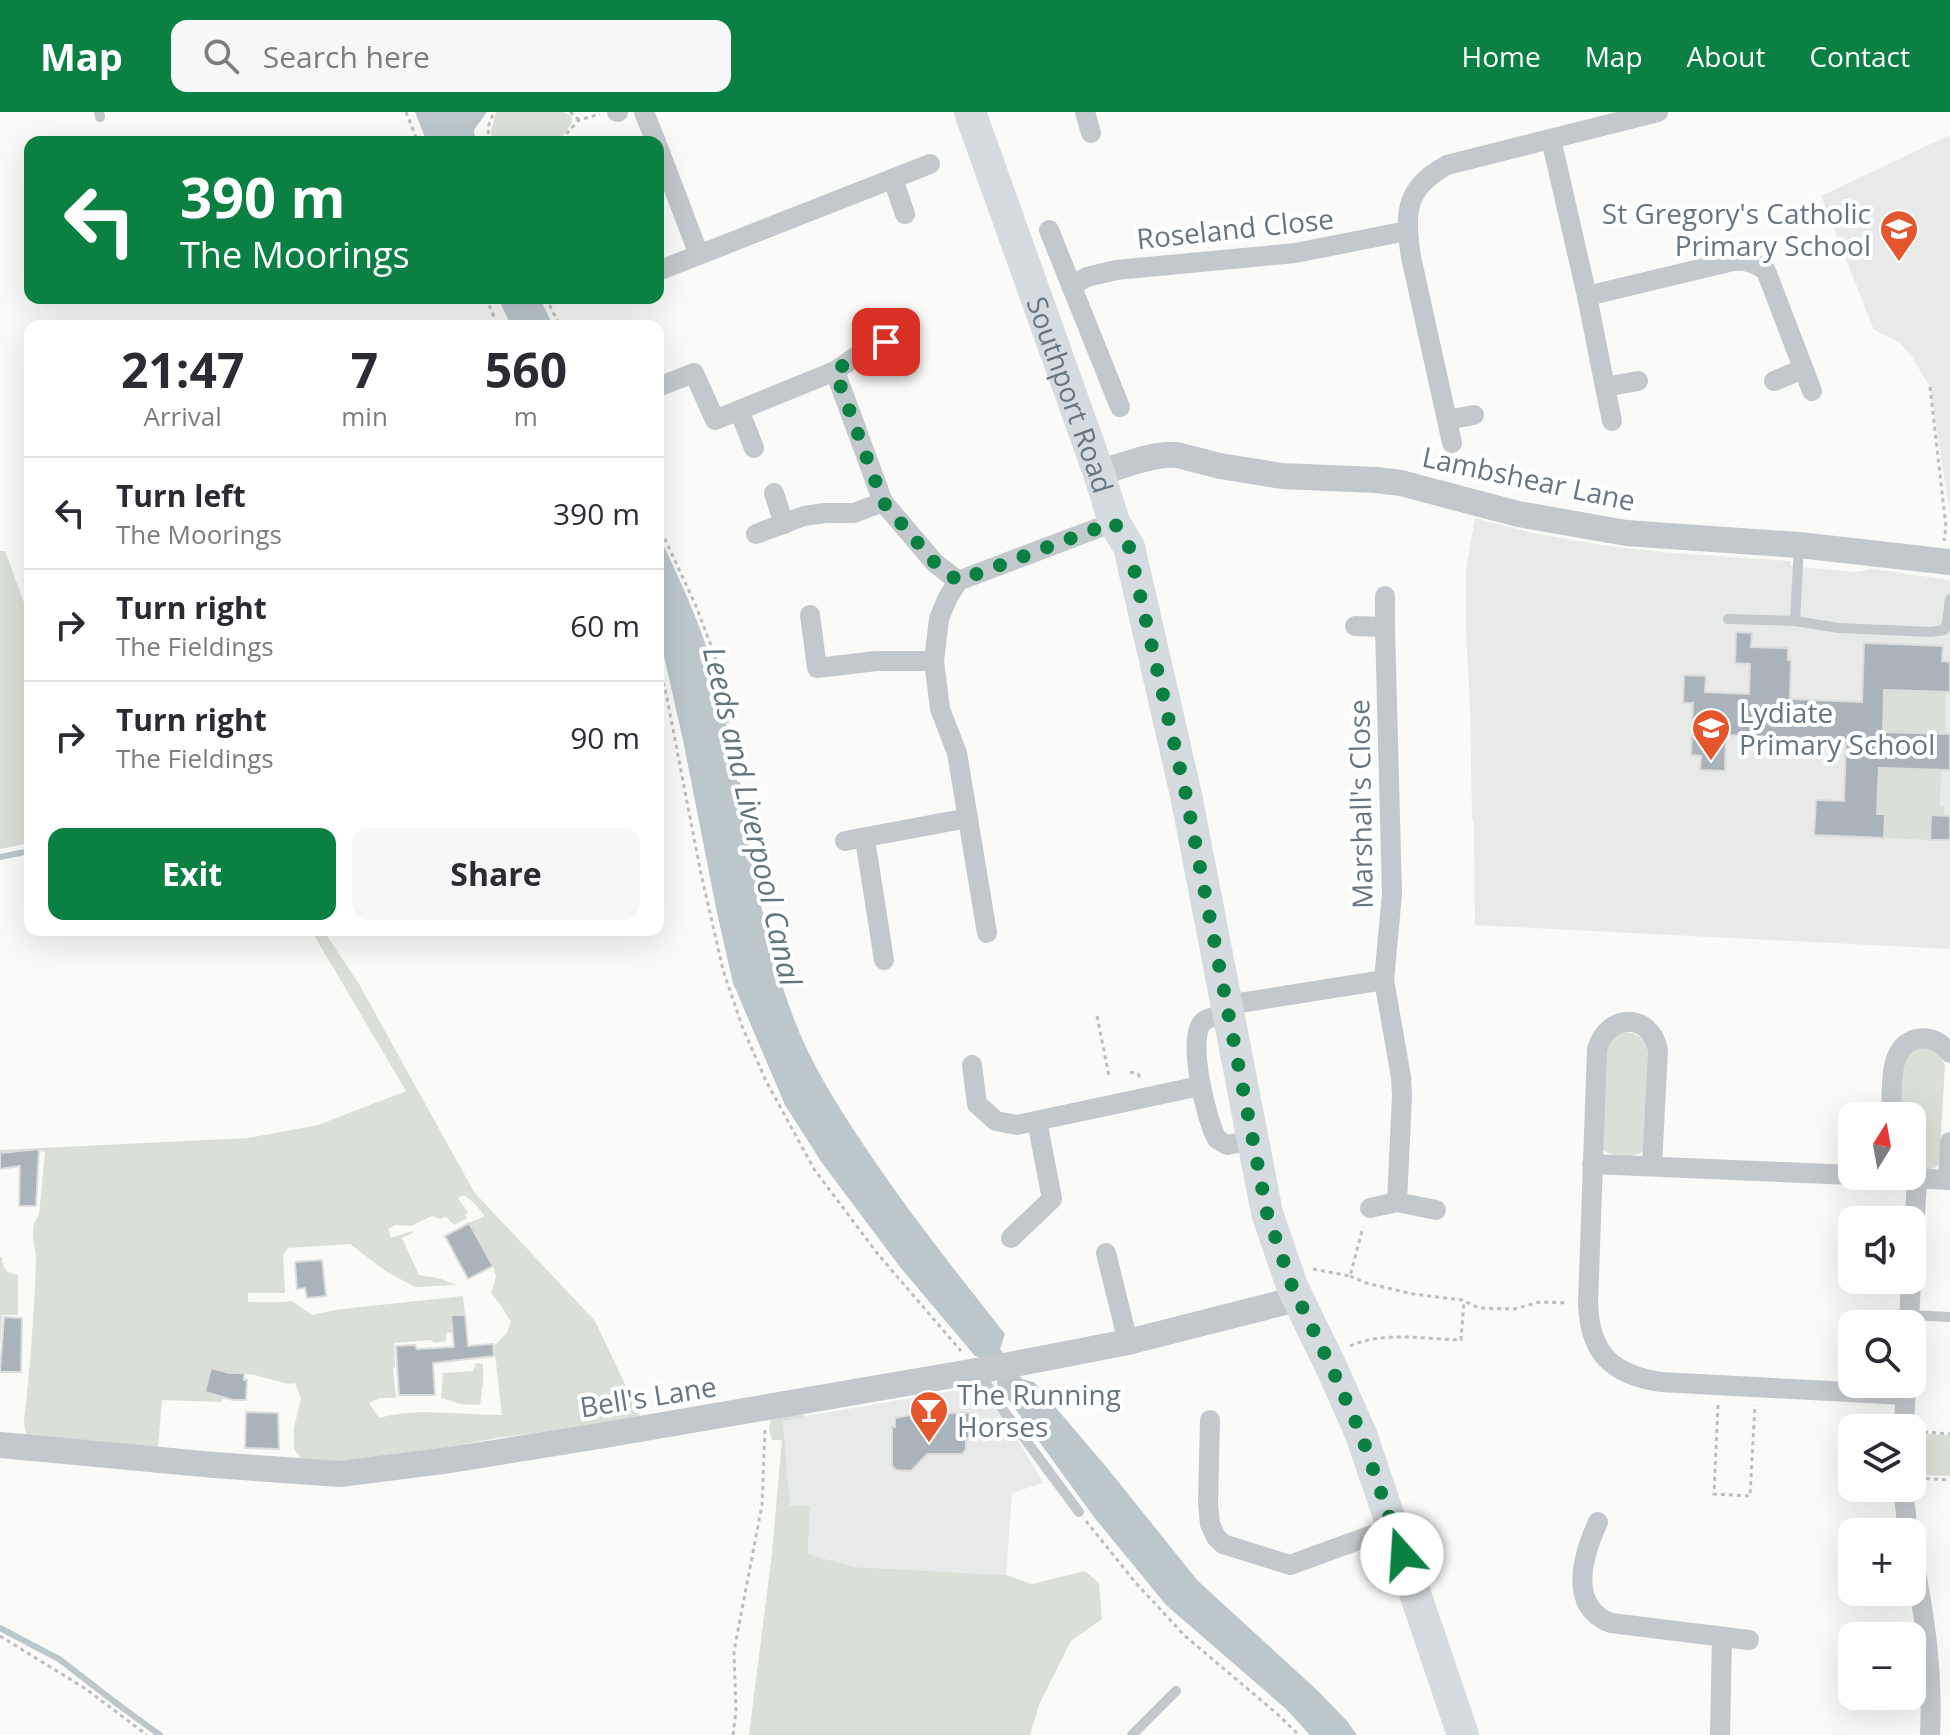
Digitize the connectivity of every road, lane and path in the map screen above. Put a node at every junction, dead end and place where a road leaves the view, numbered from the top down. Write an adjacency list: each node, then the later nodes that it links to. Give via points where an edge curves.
1 (406, 112): 11 (path)
2 (494, 112): 12 (path)
3 (570, 112): 9 (path)
4 (607, 112): 9 (path)
5 (644, 112): 14 (street)
6 (970, 112): 42 (main road, Southport Road)
7 (1085, 112): 10 (street)
8 (1658, 112): 15 (street)
9 (579, 120): 13 (path)
10 (1091, 133)
11 (416, 136)
12 (489, 136)
13 (567, 136)
14 (653, 136)
15 (1551, 139): 21 (street, via 1433,173 1412,198); 25 (street)
16 (664, 163): 22 (street)
17 (930, 164): 18 (street)
18 (893, 179): 19 (street); 22 (street)
19 (905, 214)
20 (1049, 230): 24 (street)
21 (1407, 231): 24 (street, Roseland Close, via 1295,253 1116,270); 38 (street)
22 (699, 255): 23 (street)
23 (664, 269)
24 (1071, 286): 35 (street)
25 (1587, 296): 27 (street, via 1745,260 1766,271); 32 (street)
26 (904, 335): 28 (street, via 867,349)
27 (1803, 369): 30 (street); 34 (street)
28 (835, 371): 36 (street); 44 (street)
29 (1638, 381): 32 (street)
30 (1774, 381)
31 (664, 385): 36 (street, via 694,373 715,420)
32 (1605, 387): 39 (street)
33 (1930, 387): 50 (path)
34 (1812, 391)
35 (1120, 407)
36 (739, 410): 41 (street)
37 (1474, 415): 38 (street)
38 (1447, 420): 40 (street)
39 (1612, 421)
40 (1452, 443)
41 (754, 448)
42 (1099, 473): 45 (main road, Southport Road); 49 (street, Lambshear Lane, via 1171,454 1282,476 1401,483 1518,514 1626,533)
43 (774, 493): 46 (street)
44 (883, 502): 46 (street, via 854,513 804,516); 51 (street, via 935,563)
45 (1114, 522): 51 (street); 66 (main road, Southport Road, via 1129,547)
46 (784, 524): 47 (street)
47 (756, 534)
48 (664, 535): 62 (path, via 715,656)
49 (1799, 545): 50 (street, Lambshear Lane); 56 (lane)
50 (1946, 554)
51 (958, 581): 59 (street, via 939,619)
52 (1385, 596): 58 (street, Marshall's Close)
53 (1950, 599): 56 (lane, via 1944,630 1931,632)
54 (810, 615): 59 (street, via 817,668)
55 (1728, 619): 56 (lane)
56 (1795, 621)
57 (1355, 626): 58 (street)
58 (1385, 627): 65 (street, Marshall's Close, via 1392,894)
59 (934, 661): 61 (street, via 940,709 957,753)
60 (664, 689): 95 (path, via 723,970 765,1079 814,1169 877,1253)
61 (968, 818): 63 (street); 64 (street, via 855,840)
62 (747, 829)
63 (987, 933)
64 (884, 960)
65 (1384, 980): 66 (street); 81 (street, Marshall's Close, via 1401,1077)
66 (1228, 1009): 71 (street, via 1200,1025); 74 (main road, Southport Road)
67 (1097, 1016): 70 (path)
68 (1950, 1053): 72 (street, via 1925,1039 1905,1045 1894,1063)
69 (972, 1065): 73 (street, via 977,1104 996,1121)
70 (1109, 1076)
71 (1200, 1086): 73 (street); 74 (street, via 1217,1139 1227,1145)
72 (1892, 1102)
73 (1037, 1121): 84 (street, via 1052,1199)
74 (1253, 1140): 88 (main road, Southport Road, via 1267,1213)
75 (1950, 1142): 80 (street)
76 (1592, 1164): 77 (street); 77 (street, via 1599,1040 1611,1026 1628,1022 1646,1028 1658,1050); 90 (street)
77 (1652, 1165): 78 (street)
78 (1838, 1174)
79 (1926, 1180): 80 (street)
80 (1949, 1180)
81 (1397, 1202): 82 (street); 83 (street)
82 (1436, 1210)
83 (1367, 1215): 87 (path)
84 (1011, 1238)
85 (1106, 1253): 93 (street)
86 (1303, 1268): 87 (path)
87 (1350, 1276): 89 (path, via 1413,1294)
88 (1297, 1299): 93 (street, Bell's Lane); 108 (main road, Southport Road, via 1361,1434)
89 (1464, 1301): 90 (path, via 1479,1308 1514,1309 1540,1302); 94 (path, via 1461,1340 1387,1337)
90 (1588, 1304): 96 (street, via 1597,1345 1626,1374)
91 (1950, 1317): 92 (lane)
92 (1926, 1318)
93 (1128, 1342): 95 (street, Bell's Lane)
94 (1344, 1348)
95 (986, 1369): 99 (street, Bell's Lane); 106 (lane, via 1001,1407)
96 (1719, 1385): 97 (street); 97 (path, via 1714,1494 1750,1496)
97 (1755, 1387): 98 (street)
98 (1838, 1388)
99 (767, 1408): 103 (street, Bell's Lane, via 340,1474); 115 (path, via 762,1505 734,1651)
100 (1210, 1420): 108 (street, via 1210,1524 1223,1544 1290,1565)
101 (1926, 1432): 102 (path)
102 (1950, 1434)
103 (0, 1445)
104 (1926, 1479): 105 (path)
105 (1950, 1480)
106 (1079, 1512): 117 (path, via 1185,1636)
107 (1598, 1522): 111 (street, via 1583,1579 1591,1612 1611,1623)
108 (1394, 1527): 118 (main road, Southport Road)
109 (1923, 1606): 120 (street)
110 (0, 1636): 114 (path, via 86,1689)
111 (1722, 1637): 112 (street); 119 (street)
112 (1749, 1640)
113 (1176, 1691): 116 (lane)
114 (147, 1735)
115 (733, 1735)
116 (1132, 1735)
117 (1299, 1735)
118 (1463, 1735)
119 (1720, 1735)
120 (1930, 1735)

